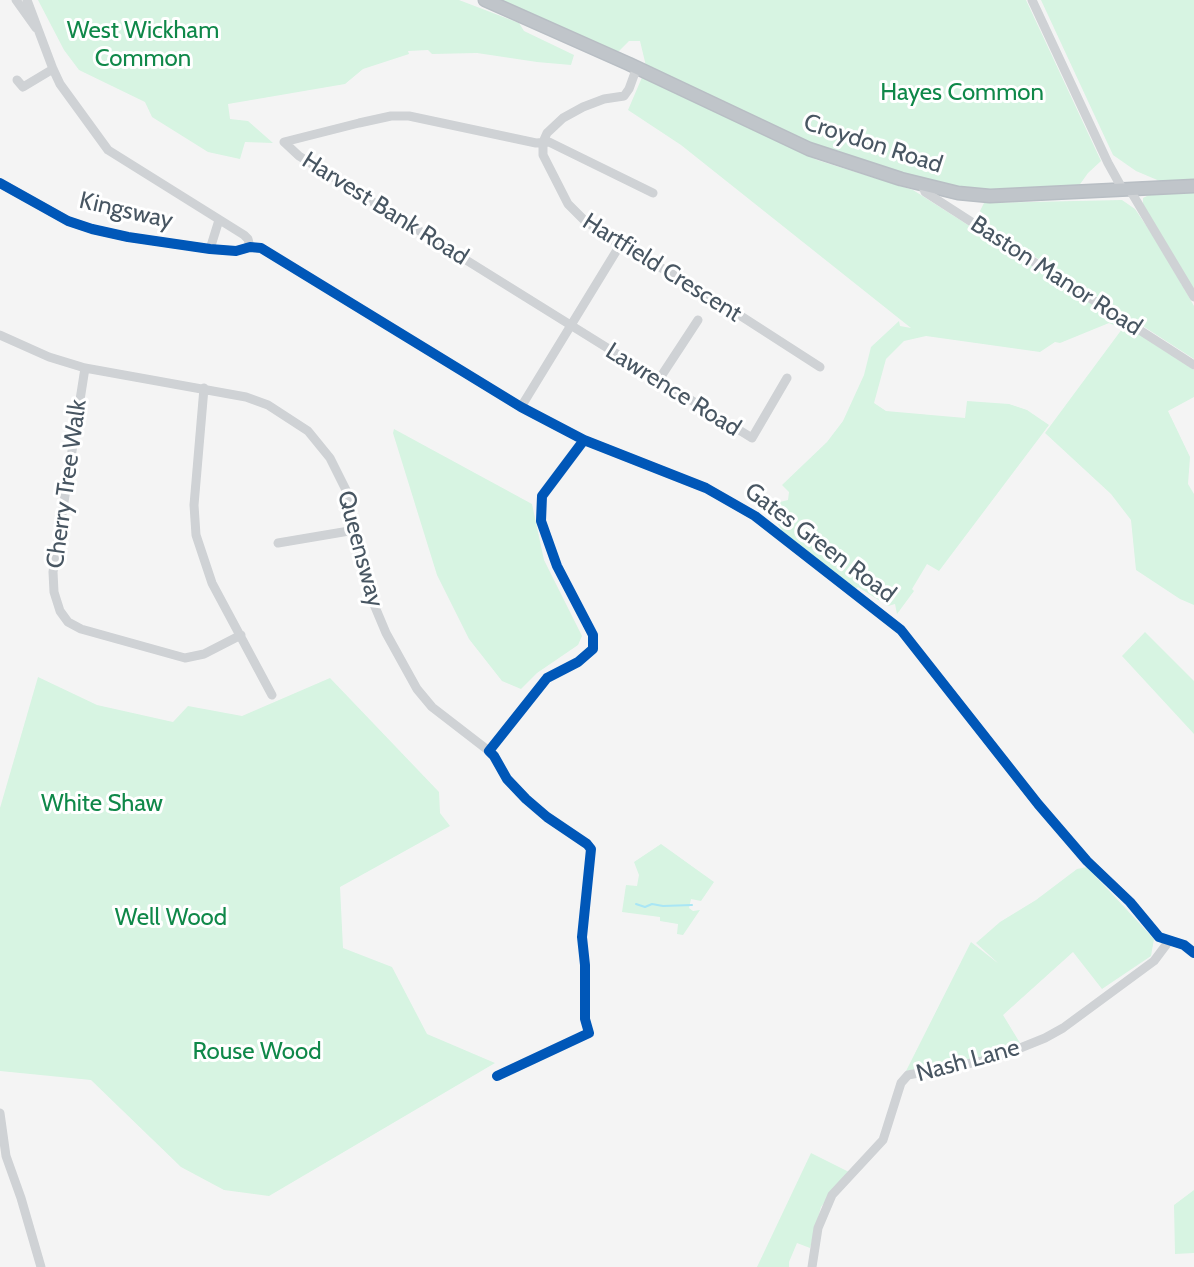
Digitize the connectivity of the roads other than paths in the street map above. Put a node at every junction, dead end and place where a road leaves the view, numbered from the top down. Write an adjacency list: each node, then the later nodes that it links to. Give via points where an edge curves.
1 (16, 0): 5 (street, Gates Green Road)
2 (27, 0): 5 (street, Gates Green Road)
3 (485, 0): 6 (highway, Croydon Road)
4 (1032, 0): 13 (street, via 1108,163)
5 (38, 29): 7 (street, Gates Green Road)
6 (637, 67): 9 (street, via 624,96 604,99 563,118); 11 (highway, Croydon Road, via 819,153)
7 (53, 69): 8 (street, via 23,87); 15 (street, Gates Green Road, via 108,150)
8 (17, 80)
9 (543, 142): 14 (street); 16 (street, Hartfield Crescent, via 543,155 568,204); 21 (street, Harvest Bank Road, via 410,116 359,122 284,142 299,156)
10 (0, 183): 18 (street, Kingsway, via 74,223 128,237)
11 (922, 184): 13 (highway, Croydon Road, via 990,195); 23 (street, Baston Manor Road, via 925,192)
12 (1194, 186): 13 (highway, Croydon Road)
13 (1126, 190): 19 (street)
14 (653, 193)
15 (219, 220): 17 (street, Gates Green Road, via 247,237); 18 (street)
16 (620, 245): 21 (street); 24 (street, Hartfield Crescent, via 699,289)
17 (250, 247): 18 (street, Kingsway); 29 (street, Gates Green Road, via 283,260)
18 (210, 249)
19 (1194, 297)
20 (698, 320): 27 (street)
21 (570, 327): 27 (street, Lawrence Road); 29 (street)
22 (0, 335): 25 (street, Queensway)
23 (1194, 365)
24 (820, 367)
25 (85, 368): 28 (street, Queensway); 32 (street, Cherry Tree Walk, via 53,572 60,611 81,629 185,658 204,654)
26 (787, 378): 27 (street, Lawrence Road, via 752,438)
27 (658, 381)
28 (204, 388): 30 (street, Queensway, via 268,405 308,430 340,474); 32 (street, via 194,523 206,569)
29 (521, 407): 35 (street, Gates Green Road, via 584,440 706,488 755,516 901,630 1087,861 1159,937)
30 (355, 530): 31 (street); 34 (street, Queensway, via 365,583 417,689 432,707)
31 (278, 543)
32 (241, 635): 33 (street)
33 (272, 695)
34 (489, 751)
35 (1169, 941): 36 (street, Gates Green Road, via 1184,944); 39 (street, Nash Lane, via 1154,961 1054,1033 993,1059 908,1075 901,1083 883,1140 832,1195 818,1228)
36 (1194, 953)
37 (0, 1113): 38 (street, via 6,1156)
38 (41, 1267)
39 (812, 1267)

